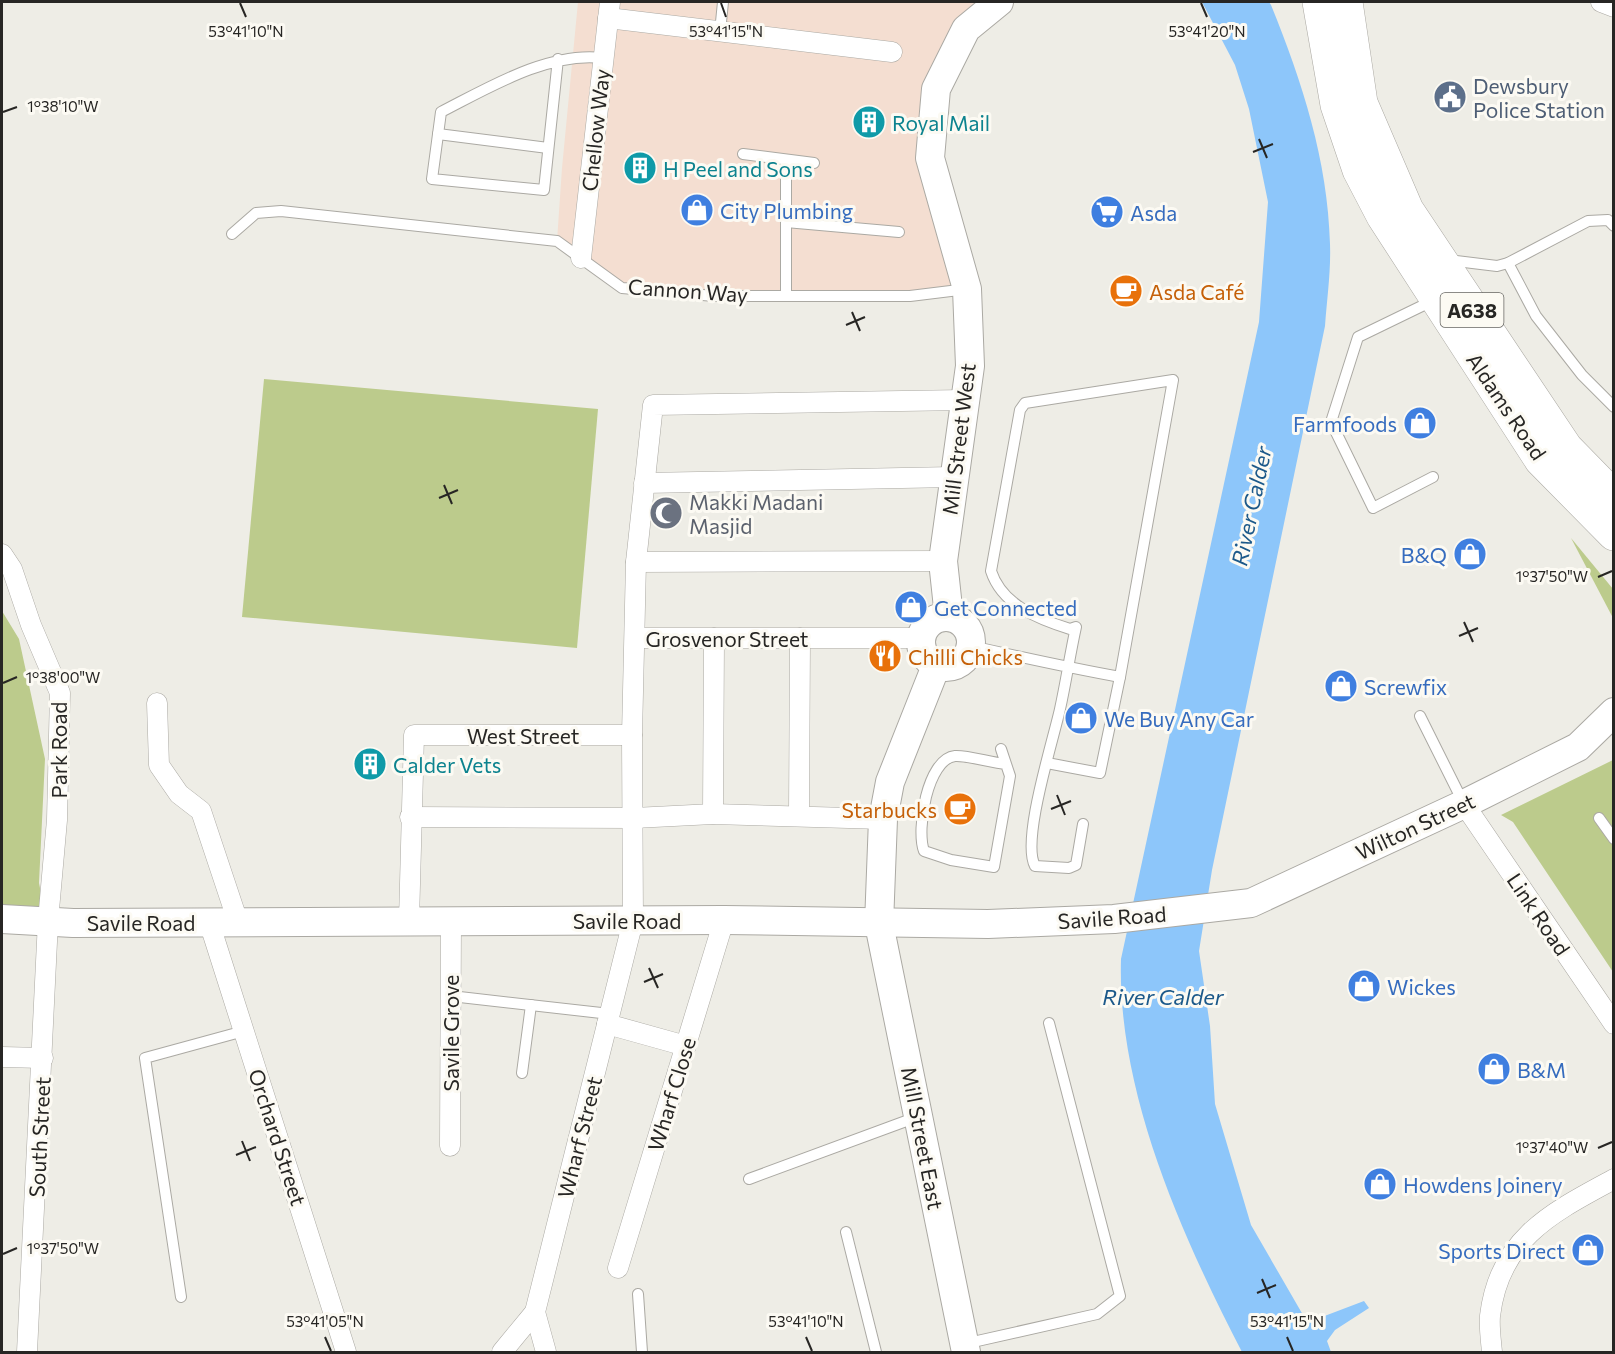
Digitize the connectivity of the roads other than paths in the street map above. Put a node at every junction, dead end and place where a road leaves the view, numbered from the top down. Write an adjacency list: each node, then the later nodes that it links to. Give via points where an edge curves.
1 (723, 2): 8 (lane)
2 (999, 2): 25 (main road, Mill Street West, via 966,29 936,89 930,158)
3 (1319, 2): 12 (highway, A638)
4 (1346, 2): 12 (highway, A638)
5 (1600, 2): 6 (street)
6 (1614, 6)
7 (609, 10): 8 (street); 10 (street, Chellow Way)
8 (720, 32): 9 (street)
9 (892, 52)
10 (603, 58): 11 (lane); 22 (street, Chellow Way)
11 (558, 59): 13 (lane, via 441,112); 14 (lane)
12 (1349, 104): 23 (highway, Aldams Road / A638, via 1407,210); 27 (highway, Aldams Road / A638, via 1364,180)
13 (438, 134): 14 (lane); 14 (lane, via 432,180 544,190)
14 (548, 148)
15 (742, 154): 16 (lane)
16 (786, 160): 17 (lane); 18 (lane)
17 (814, 163)
18 (786, 222): 20 (lane); 26 (lane)
19 (1614, 226): 24 (lane, via 1608,220 1588,221)
20 (898, 232)
21 (232, 234): 22 (lane, Cannon Way, via 256,213 281,211 557,241)
22 (581, 258): 26 (lane, Cannon Way, via 622,288 714,296)
23 (1439, 259): 24 (lane, via 1497,266); 33 (highway, Aldams Road / A638, via 1566,448)
24 (1508, 263): 29 (lane, via 1536,316 1582,375)
25 (967, 289): 26 (lane, Cannon Way, via 910,296); 28 (main road, Mill Street West, via 970,366)
26 (786, 295)
27 (1434, 295): 31 (lane, via 1426,304 1358,337 1331,422 1372,508); 34 (highway, Aldams Road / A638, via 1541,460)
28 (964, 400): 30 (main road, Mill Street West); 32 (street, via 653,405)
29 (1614, 406)
30 (953, 477): 32 (street); 36 (main road, Mill Street West)
31 (1433, 477)
32 (644, 483): 37 (street)
33 (1614, 497)
34 (1614, 534)
35 (2, 554): 69 (street, Park Road, via 12,569 60,693 57,820)
36 (943, 561): 37 (street); 38 (main road, Mill Street West)
37 (636, 562): 39 (street)
38 (949, 617): 42 (main road, via 929,624); 43 (main road, via 968,630)
39 (635, 638): 40 (street, Grosvenor Street); 51 (street, Grosvenor Street)
40 (714, 638): 41 (street, Grosvenor Street); 57 (street)
41 (800, 638): 42 (street, Grosvenor Street); 58 (street)
42 (921, 638): 44 (main road, via 923,652)
43 (971, 646): 44 (main road, via 958,664); 45 (lane)
44 (936, 666): 62 (main road, via 890,782)
45 (1067, 667): 46 (lane); 46 (lane, via 1076,627 1070,629 1038,619 997,587 991,571 1020,410 1026,403 1173,380); 54 (lane)
46 (1120, 677): 54 (lane, via 1100,772)
47 (157, 703): 73 (street, via 159,765 179,794 201,811)
48 (1614, 712): 52 (main road, Wilton Street)
49 (1420, 716): 56 (lane)
50 (1614, 732): 52 (main road, Wilton Street)
51 (633, 735): 59 (street, West Street, via 414,735); 60 (street, Grosvenor Street)
52 (1578, 747): 56 (main road, Wilton Street)
53 (1001, 749): 55 (lane)
54 (1047, 763): 63 (lane, via 1031,841 1030,858 1035,866 1076,865)
55 (1006, 764): 55 (lane, via 1010,776 994,867 924,851 920,841 922,821 932,776 940,763 955,756)
56 (1464, 804): 65 (main road, Wilton Street); 79 (street, Link Road)
57 (713, 814): 58 (street); 60 (street)
58 (799, 816): 62 (street)
59 (410, 817): 60 (street); 70 (street)
60 (634, 818): 71 (street, Grosvenor Street)
61 (1599, 818): 64 (lane)
62 (883, 819): 74 (main road)
63 (1083, 824)
64 (1614, 839)
65 (1251, 903): 74 (main road, Savile Road, via 1114,919)
66 (2, 919): 69 (main road, Savile Road)
67 (451, 920): 70 (main road, Savile Road); 71 (main road, Savile Road); 75 (street, Savile Grove)
68 (724, 920): 71 (main road, Savile Road); 74 (main road, Savile Road); 81 (street, Wharf Close)
69 (48, 921): 72 (main road, Savile Road); 83 (street, South Street)
70 (409, 921): 73 (main road, Savile Road)
71 (633, 921): 77 (street, Wharf Street)
72 (209, 922): 73 (main road, Savile Road); 80 (street, Orchard Street)
73 (238, 922)
74 (879, 924): 85 (main road, Mill Street East)
75 (450, 996): 76 (lane); 86 (street, Savile Grove)
76 (531, 1005): 77 (lane); 84 (lane)
77 (609, 1019): 81 (street); 93 (street, Wharf Street)
78 (1049, 1023): 94 (lane, via 1120,1296 1097,1314)
79 (1614, 1024)
80 (244, 1031): 92 (lane, via 144,1058); 96 (street, Orchard Street)
81 (686, 1046): 90 (street, Wharf Close)
82 (2, 1057): 83 (street)
83 (43, 1058): 95 (street, South Street)
84 (522, 1073)
85 (918, 1116): 87 (lane); 94 (main road, Mill Street East)
86 (450, 1146)
87 (749, 1179)
88 (1614, 1179): 101 (street, via 1571,1200 1518,1244 1495,1295 1490,1317)
89 (846, 1232): 100 (lane)
90 (618, 1268)
91 (638, 1294): 99 (lane)
92 (181, 1297)
93 (535, 1312): 97 (street); 98 (street, Wharf Street)
94 (965, 1348)
95 (27, 1353)
96 (346, 1353)
97 (502, 1353)
98 (546, 1353)
99 (642, 1353)
100 (876, 1353)
101 (1492, 1353)

